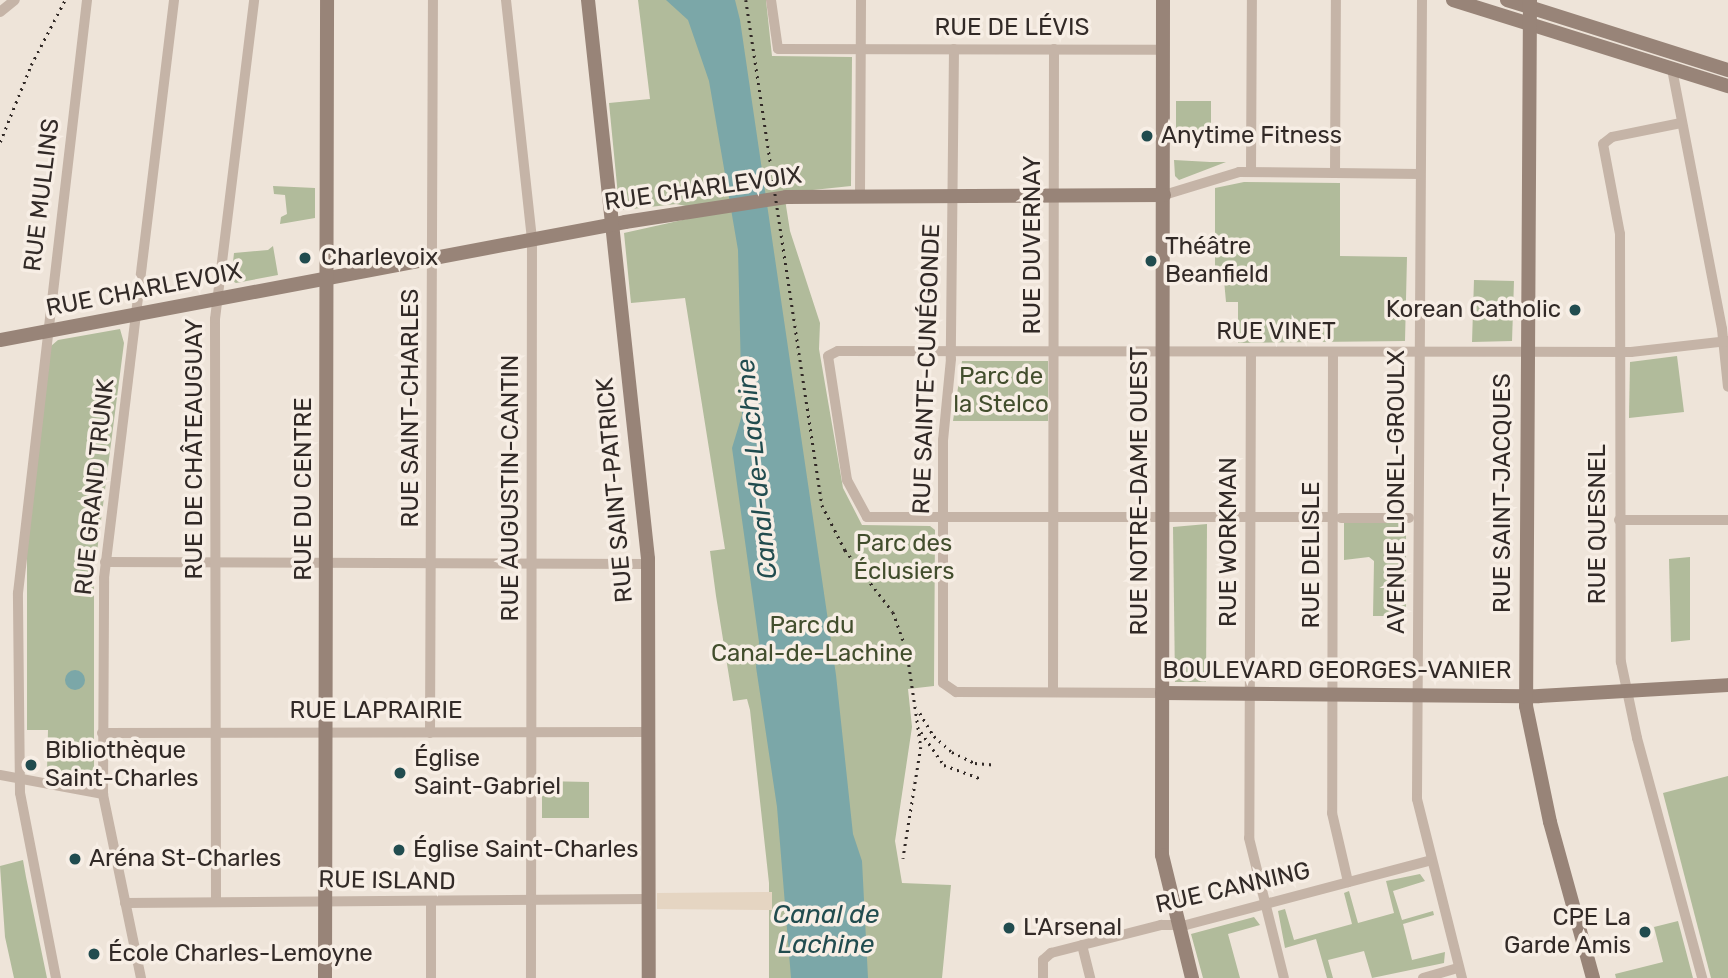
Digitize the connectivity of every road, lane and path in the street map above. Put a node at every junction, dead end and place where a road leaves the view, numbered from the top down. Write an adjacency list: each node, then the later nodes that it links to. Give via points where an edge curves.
1 (15, 0): 18 (street)
2 (88, 0): 41 (street, RUE MULLINS)
3 (174, 0): 40 (street, RUE GRAND TRUNK)
4 (254, 0): 39 (street, RUE DE CHÂTEAUGUAY)
5 (327, 0): 38 (main road, RUE DU CENTRE)
6 (433, 0): 37 (street, RUE SAINT-CHARLES)
7 (506, 0): 36 (street, RUE AUGUSTIN-CANTIN)
8 (588, 0): 35 (main road, RUE SAINT-PATRICK)
9 (771, 0): 20 (street, RUE DE LÉVIS, via 778,49)
10 (861, 0): 20 (street)
11 (1163, 0): 23 (main road, RUE NOTRE-DAME OUEST)
12 (1252, 0): 28 (street)
13 (1336, 0): 29 (street)
14 (1422, 0): 30 (street, AVENUE LIONEL-GROULX)
15 (1452, 0): 19 (main road)
16 (1507, 0): 17 (main road)
17 (1530, 4): 19 (main road, RUE SAINT-JACQUES); 25 (main road)
18 (0, 12)
19 (1529, 24): 24 (main road); 47 (main road, RUE SAINT-JACQUES)
20 (861, 49): 21 (street, RUE DE LÉVIS); 31 (street)
21 (954, 49): 22 (street, RUE DE LÉVIS); 32 (street, RUE SAINTE-CUNÉGONDE)
22 (1054, 49): 23 (street, RUE DE LÉVIS); 34 (street, RUE DUVERNAY)
23 (1162, 50): 33 (main road, RUE NOTRE-DAME OUEST)
24 (1672, 69): 26 (main road); 27 (street)
25 (1728, 70)
26 (1728, 86)
27 (1681, 123): 43 (street); 48 (street, RUE QUESNEL, via 1604,142 1620,229)
28 (1251, 172): 29 (street, RUE CHARLEVOIX); 33 (street, RUE CHARLEVOIX, via 1226,174)
29 (1335, 173): 30 (street, RUE CHARLEVOIX)
30 (1420, 174): 46 (street, AVENUE LIONEL-GROULX)
31 (860, 194): 32 (main road, RUE CHARLEVOIX); 35 (main road, RUE CHARLEVOIX, via 766,200)
32 (953, 195): 34 (main road, RUE CHARLEVOIX); 44 (street, RUE SAINTE-CUNÉGONDE)
33 (1164, 195): 34 (main road, RUE CHARLEVOIX); 49 (main road, RUE NOTRE-DAME OUEST)
34 (1054, 196): 45 (street, RUE DUVERNAY)
35 (612, 225): 36 (main road, RUE CHARLEVOIX); 66 (main road, RUE SAINT-PATRICK)
36 (532, 240): 37 (main road, RUE CHARLEVOIX); 64 (street, RUE AUGUSTIN-CANTIN)
37 (433, 258): 38 (main road, RUE CHARLEVOIX); 65 (street, RUE SAINT-CHARLES)
38 (327, 278): 39 (main road, RUE CHARLEVOIX); 63 (main road, RUE DU CENTRE)
39 (218, 299): 40 (main road, RUE CHARLEVOIX); 62 (street, RUE DE CHÂTEAUGUAY)
40 (136, 315): 41 (main road, RUE CHARLEVOIX); 61 (street, RUE GRAND TRUNK)
41 (46, 332): 42 (main road, RUE CHARLEVOIX); 83 (street, RUE MULLINS, via 19,583)
42 (0, 340)
43 (1726, 341): 48 (street, RUE VINET); 52 (street)
44 (951, 351): 45 (street, RUE VINET); 54 (street, RUE SAINTE-CUNÉGONDE, via 943,435); 54 (street, RUE VINET, via 833,351 827,358 848,480 865,516)
45 (1054, 352): 49 (street, RUE VINET); 58 (street, RUE DUVERNAY)
46 (1419, 352): 47 (street, RUE VINET); 51 (street, RUE VINET); 74 (street, AVENUE LIONEL-GROULX)
47 (1527, 352): 48 (street, RUE VINET); 75 (main road, RUE SAINT-JACQUES)
48 (1619, 352): 59 (street, RUE QUESNEL)
49 (1164, 353): 50 (street, RUE VINET); 55 (main road, RUE NOTRE-DAME OUEST)
50 (1251, 353): 51 (street, RUE VINET); 53 (street, RUE WORKMAN)
51 (1333, 353): 56 (street, RUE DELISLE)
52 (1728, 387)
53 (1250, 517): 55 (street); 56 (street); 72 (street, RUE WORKMAN)
54 (943, 518): 58 (street); 68 (street, RUE SAINTE-CUNÉGONDE)
55 (1163, 518): 58 (street); 70 (main road, RUE NOTRE-DAME OUEST)
56 (1337, 518): 57 (street); 73 (street, RUE DELISLE)
57 (1409, 518)
58 (1054, 519): 69 (street, RUE DUVERNAY)
59 (1619, 520): 60 (street); 71 (street, RUE QUESNEL, via 1619,650)
60 (1728, 520)
61 (105, 562): 62 (street); 78 (street, RUE GRAND TRUNK)
62 (216, 562): 63 (street); 76 (street, RUE DE CHÂTEAUGUAY)
63 (326, 562): 65 (street); 77 (main road, RUE DU CENTRE)
64 (532, 562): 65 (street); 66 (street); 80 (street, RUE AUGUSTIN-CANTIN)
65 (432, 563): 79 (street, RUE SAINT-CHARLES)
66 (649, 564): 81 (main road, RUE SAINT-PATRICK)
67 (1728, 685): 71 (main road, BOULEVARD GEORGES-VANIER)
68 (945, 689): 69 (street, BOULEVARD GEORGES-VANIER)
69 (1053, 692): 70 (street, BOULEVARD GEORGES-VANIER)
70 (1162, 693): 72 (main road, BOULEVARD GEORGES-VANIER); 94 (main road, RUE NOTRE-DAME OUEST, via 1162,863)
71 (1628, 693): 75 (main road, BOULEVARD GEORGES-VANIER); 109 (street, RUE QUESNEL)
72 (1249, 694): 73 (main road, BOULEVARD GEORGES-VANIER); 93 (street, RUE WORKMAN, via 1249,838)
73 (1333, 694): 74 (main road, BOULEVARD GEORGES-VANIER); 86 (street, RUE DELISLE, via 1332,818)
74 (1418, 695): 75 (main road, BOULEVARD GEORGES-VANIER); 85 (street, AVENUE LIONEL-GROULX, via 1417,804)
75 (1526, 696): 108 (main road, RUE SAINT-JACQUES, via 1550,822)
76 (216, 732): 77 (street, RUE LAPRAIRIE); 78 (street, RUE LAPRAIRIE); 88 (street, RUE DE CHÂTEAUGUAY)
77 (326, 732): 79 (street, RUE LAPRAIRIE); 89 (main road, RUE DU CENTRE)
78 (102, 733): 84 (street, RUE GRAND TRUNK)
79 (430, 733): 80 (street, RUE LAPRAIRIE)
80 (532, 733): 81 (street, RUE LAPRAIRIE); 90 (street, RUE AUGUSTIN-CANTIN)
81 (649, 733): 87 (main road, RUE SAINT-PATRICK)
82 (0, 775): 83 (street)
83 (19, 780): 84 (street); 97 (street, RUE MULLINS)
84 (103, 794): 91 (street, RUE GRAND TRUNK)
85 (1429, 861): 86 (street, RUE CANNING); 96 (street, AVENUE LIONEL-GROULX)
86 (1348, 882): 93 (street, RUE CANNING)
87 (649, 900): 90 (street, RUE ISLAND); 102 (main road, RUE SAINT-PATRICK)
88 (216, 901): 89 (street, RUE ISLAND); 91 (street, RUE ISLAND)
89 (326, 901): 92 (street, RUE ISLAND); 99 (main road, RUE DU CENTRE)
90 (531, 901): 92 (street, RUE ISLAND); 101 (street, RUE AUGUSTIN-CANTIN)
91 (125, 903): 98 (street, RUE GRAND TRUNK)
92 (431, 903): 100 (street)
93 (1264, 904): 94 (street, RUE CANNING); 106 (street, RUE WORKMAN)
94 (1176, 928): 95 (street, RUE CANNING, via 1165,925); 105 (main road, RUE NOTRE-DAME OUEST)
95 (1082, 946): 103 (street, RUE CANNING, via 1046,956); 104 (street)
96 (1460, 973): 107 (street)
97 (56, 978)
98 (141, 978)
99 (325, 978)
100 (431, 978)
101 (531, 978)
102 (649, 978)
103 (1043, 978)
104 (1090, 978)
105 (1192, 978)
106 (1284, 978)
107 (1423, 978)
108 (1593, 978)
109 (1702, 978)

